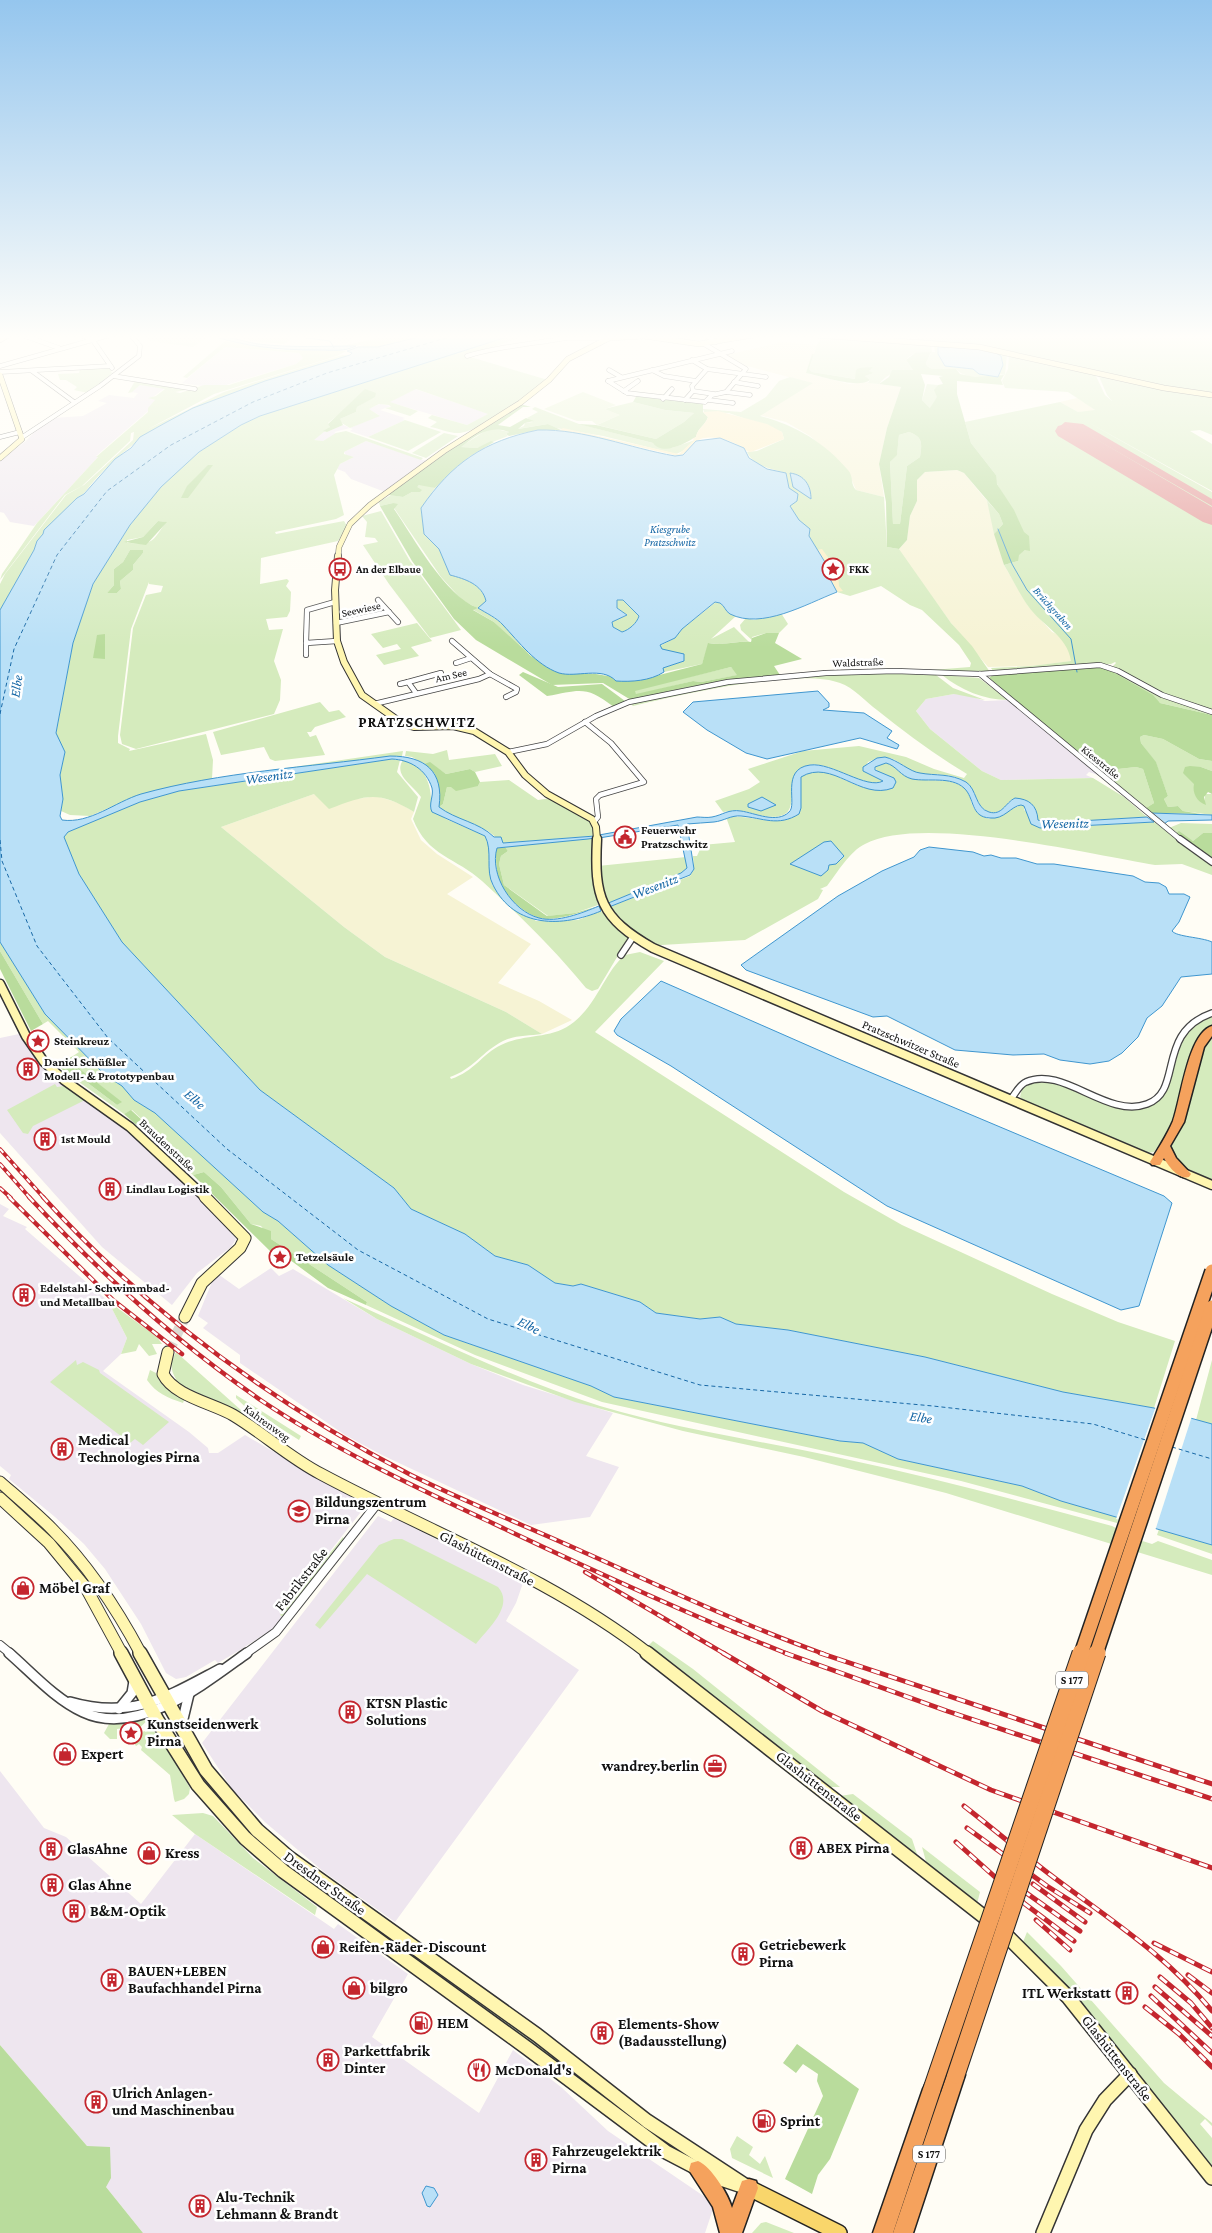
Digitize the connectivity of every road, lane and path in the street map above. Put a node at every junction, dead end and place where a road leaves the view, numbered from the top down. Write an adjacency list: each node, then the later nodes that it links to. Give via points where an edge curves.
1 (20, 439): 3 (street, via 18,445)
2 (462, 439): 5 (street, via 370,505 347,528 339,547)
3 (0, 458)
4 (378, 600): 6 (street, Seewiese)
5 (335, 602): 8 (street); 11 (street, via 307,610)
6 (389, 612): 7 (street, Seewiese); 8 (street, Seewiese)
7 (398, 622)
8 (336, 623): 9 (street)
9 (337, 641): 11 (street); 22 (street, via 353,682)
10 (452, 641): 13 (street, Am See)
11 (306, 643): 12 (street)
12 (306, 655)
13 (471, 658): 14 (street, Am See); 16 (street, Am See)
14 (456, 663)
15 (441, 674): 18 (street, Am See)
16 (490, 674): 20 (street, Am See); 21 (street, Am See, via 517,689)
17 (980, 674): 23 (street, Waldstraße, via 1095,665 1114,669 1156,692); 24 (street, Waldstraße, via 869,672 726,680 630,702); 26 (street, Kiesstraße)
18 (408, 682): 19 (street, Am See); 20 (street)
19 (400, 684)
20 (416, 693): 22 (street, Am See)
21 (506, 697)
22 (374, 704): 25 (street, via 403,724 468,729)
23 (1212, 712)
24 (585, 722): 25 (street, Waldstraße, via 548,744); 27 (street, via 611,743 644,782 600,795 596,799 598,817)
25 (508, 752): 27 (street, via 525,775 547,794)
26 (1148, 814): 28 (street, Kiesstraße)
27 (594, 822): 30 (street, Pratzschwitzer Straße, via 600,901 608,914)
28 (1161, 825): 29 (street, Kiesstraße)
29 (1212, 862)
30 (633, 937): 31 (street); 37 (street, Pratzschwitzer Straße, via 670,956)
31 (621, 955)
32 (0, 984): 44 (street, Braudenstraße, via 35,1051 64,1080 130,1127 245,1238 241,1247 201,1283)
33 (1212, 1013): 37 (street, via 1198,1017 1184,1027 1164,1091 1157,1099 1144,1105 1115,1105 1043,1079 1024,1082)
34 (1212, 1030): 36 (highway)
35 (1212, 1035): 36 (highway)
36 (1201, 1043): 38 (highway, via 1178,1122)
37 (1011, 1099): 39 (street, Pratzschwitzer Straße)
38 (1165, 1148): 39 (highway); 40 (highway, via 1171,1160)
39 (1156, 1162): 40 (street, Pratzschwitzer Straße)
40 (1185, 1174): 41 (street, Pratzschwitzer Straße)
41 (1212, 1185)
42 (1212, 1271): 64 (highway, S 177, bridge)
43 (1212, 1306): 65 (highway, S 177, bridge)
44 (185, 1317)
45 (168, 1352): 48 (street, Kahrenweg, via 163,1374 173,1388 229,1413 302,1464)
46 (0, 1482): 54 (street, Dresdner Straße, via 52,1529 94,1578 127,1628)
47 (0, 1498): 51 (street, Dresdner Straße, via 49,1543 86,1588)
48 (377, 1504): 50 (street, Fabrikstraße, via 276,1632); 58 (street, Glashüttenstraße, via 562,1595 641,1646 1003,1932 1068,1997)
49 (0, 1645): 53 (street)
50 (237, 1660): 52 (street, Fabrikstraße); 54 (street, Fabrikstraße)
51 (134, 1677): 55 (street, Dresdner Straße); 56 (street, via 132,1693)
52 (189, 1693): 54 (street, Fabrikstraße); 57 (street)
53 (60, 1698): 55 (street, via 84,1713 99,1717 124,1718); 56 (street, via 88,1707)
54 (166, 1701): 55 (street); 57 (street, Dresdner Straße)
55 (151, 1709): 56 (street); 59 (street, Dresdner Straße, via 191,1775 223,1815 284,1871 565,2075 646,2140)
56 (118, 1710)
57 (181, 1729): 59 (street, Dresdner Straße, via 220,1790 257,1830 288,1857 537,2035)
58 (1130, 2074): 60 (street, Glashüttenstraße); 66 (street, via 1105,2100 1086,2130)
59 (703, 2168): 61 (street, Dresdner Straße); 62 (highway, via 721,2202)
60 (1212, 2178)
61 (749, 2188): 62 (highway); 63 (main road, Dresdner Straße)
62 (731, 2233)
63 (840, 2233)
64 (883, 2233)
65 (903, 2233)
66 (1043, 2233)

